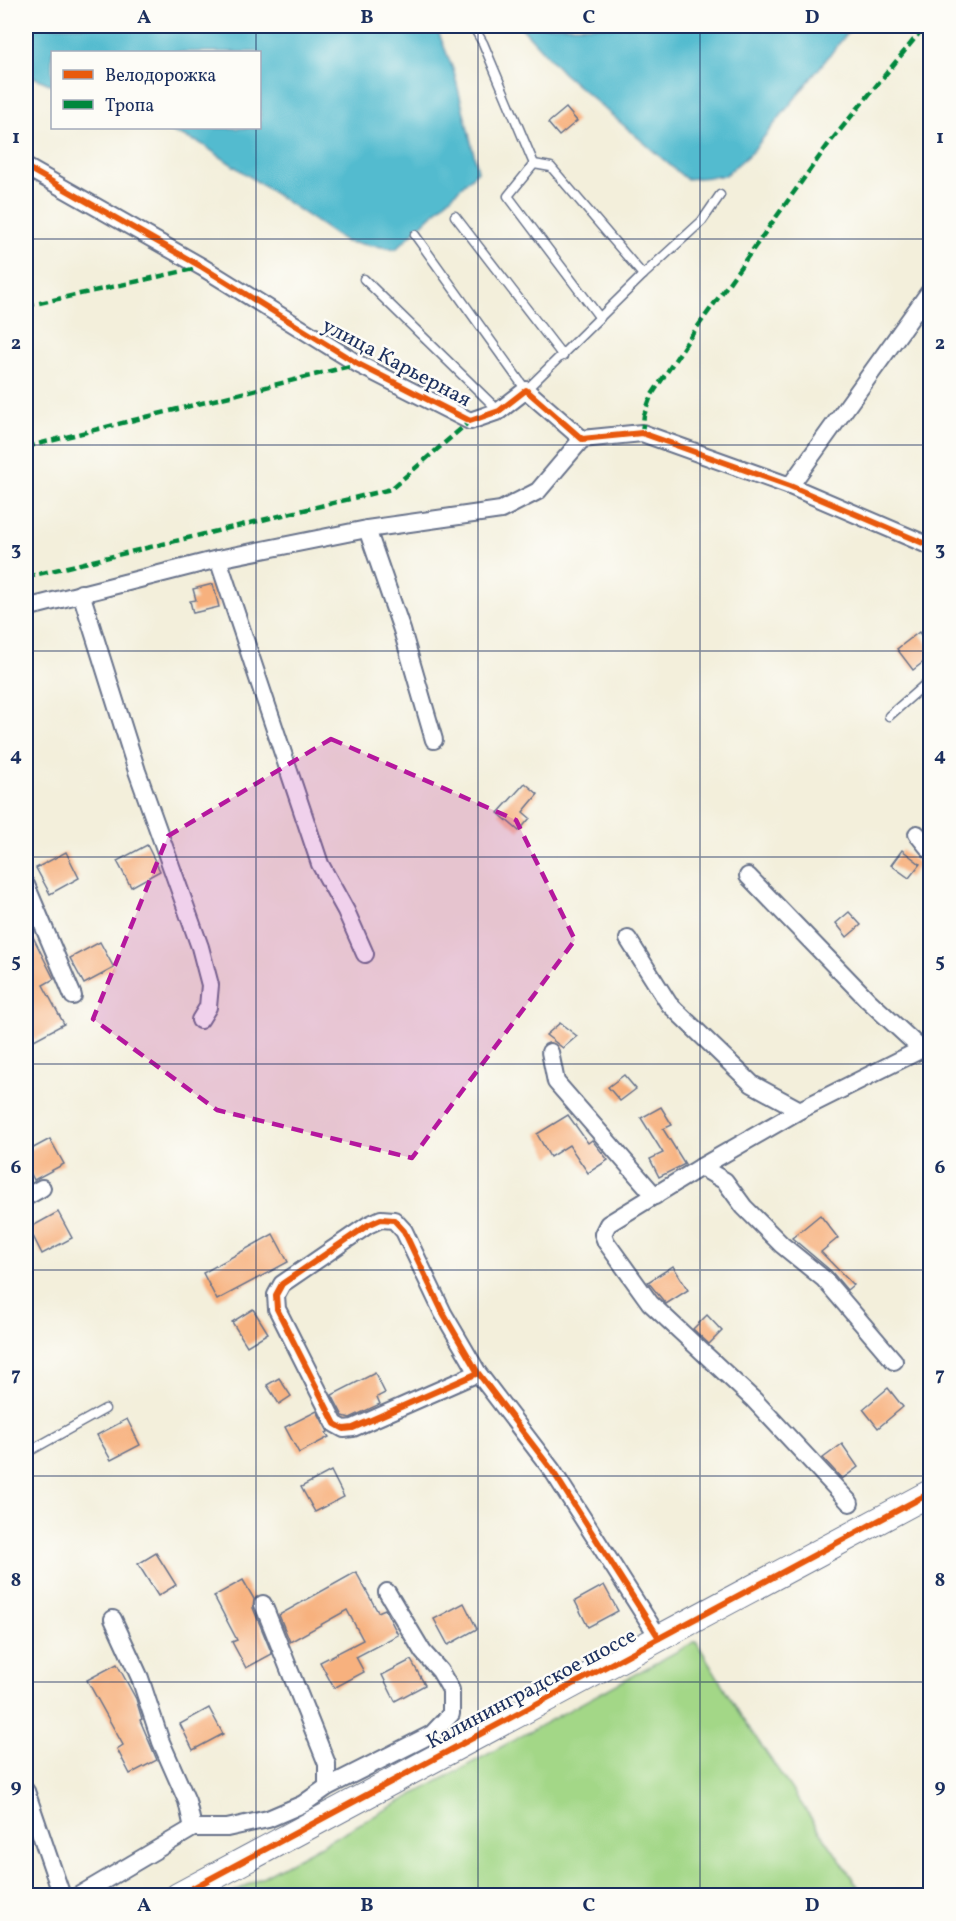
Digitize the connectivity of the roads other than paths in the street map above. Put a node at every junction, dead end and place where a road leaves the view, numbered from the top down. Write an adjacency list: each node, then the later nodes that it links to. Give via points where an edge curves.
1 (472, 26): 2 (lane, via 483,43)
2 (534, 164): 7 (lane, via 551,167); 10 (lane, via 508,196)
3 (26, 167): 13 (street, улица Карьерная, via 202,267 358,364 470,421)
4 (720, 195): 7 (lane, via 702,221)
5 (455, 216): 11 (lane)
6 (415, 235): 12 (lane)
7 (643, 275): 10 (lane)
8 (364, 279): 13 (lane)
9 (930, 291): 15 (street)
10 (600, 318): 11 (lane)
11 (562, 356): 12 (lane)
12 (526, 390): 13 (street, улица Карьерная); 14 (street)
13 (499, 411)
14 (582, 439): 15 (street, via 642,433); 16 (street, via 538,491 501,510)
15 (790, 486): 17 (street)
16 (367, 530): 18 (street); 23 (street)
17 (930, 546)
18 (218, 559): 19 (street); 29 (street, via 320,864)
19 (81, 593): 20 (street); 31 (street, via 137,771 200,947 210,985 208,1007)
20 (26, 608)
21 (930, 680): 22 (lane)
22 (890, 716)
23 (434, 740)
24 (917, 834): 25 (street)
25 (930, 850)
26 (748, 876): 32 (street, via 868,1000)
27 (26, 885): 30 (street)
28 (628, 939): 34 (street, via 669,1004 752,1084)
29 (364, 954)
30 (73, 996)
31 (200, 1020)
32 (926, 1047): 34 (street)
33 (550, 1052): 37 (street, via 556,1082)
34 (801, 1110): 35 (street)
35 (701, 1167): 37 (street); 39 (street, via 725,1181 782,1245 824,1280)
36 (42, 1188): 38 (street)
37 (655, 1196): 44 (street, via 608,1224 603,1234 606,1242 650,1303 754,1400)
38 (26, 1197)
39 (894, 1361)
40 (478, 1373): 40 (street, via 344,1429 335,1424 277,1309 276,1295 282,1284 368,1225 381,1219 394,1220 404,1230 443,1313); 48 (street, via 552,1470)
41 (105, 1408): 42 (lane)
42 (26, 1453)
43 (930, 1493): 48 (main road, Калининградское шоссе)
44 (850, 1503)
45 (387, 1592): 49 (street, via 451,1690 451,1714 432,1734)
46 (263, 1604): 49 (street, via 327,1764)
47 (113, 1619): 51 (street, via 140,1678 160,1742 187,1801)
48 (659, 1638): 54 (main road, Калининградское шоссе)
49 (327, 1787): 51 (street, via 303,1804 268,1819 227,1828)
50 (26, 1791): 52 (street)
51 (193, 1828): 53 (street)
52 (62, 1896)
53 (78, 1896)
54 (178, 1896)

